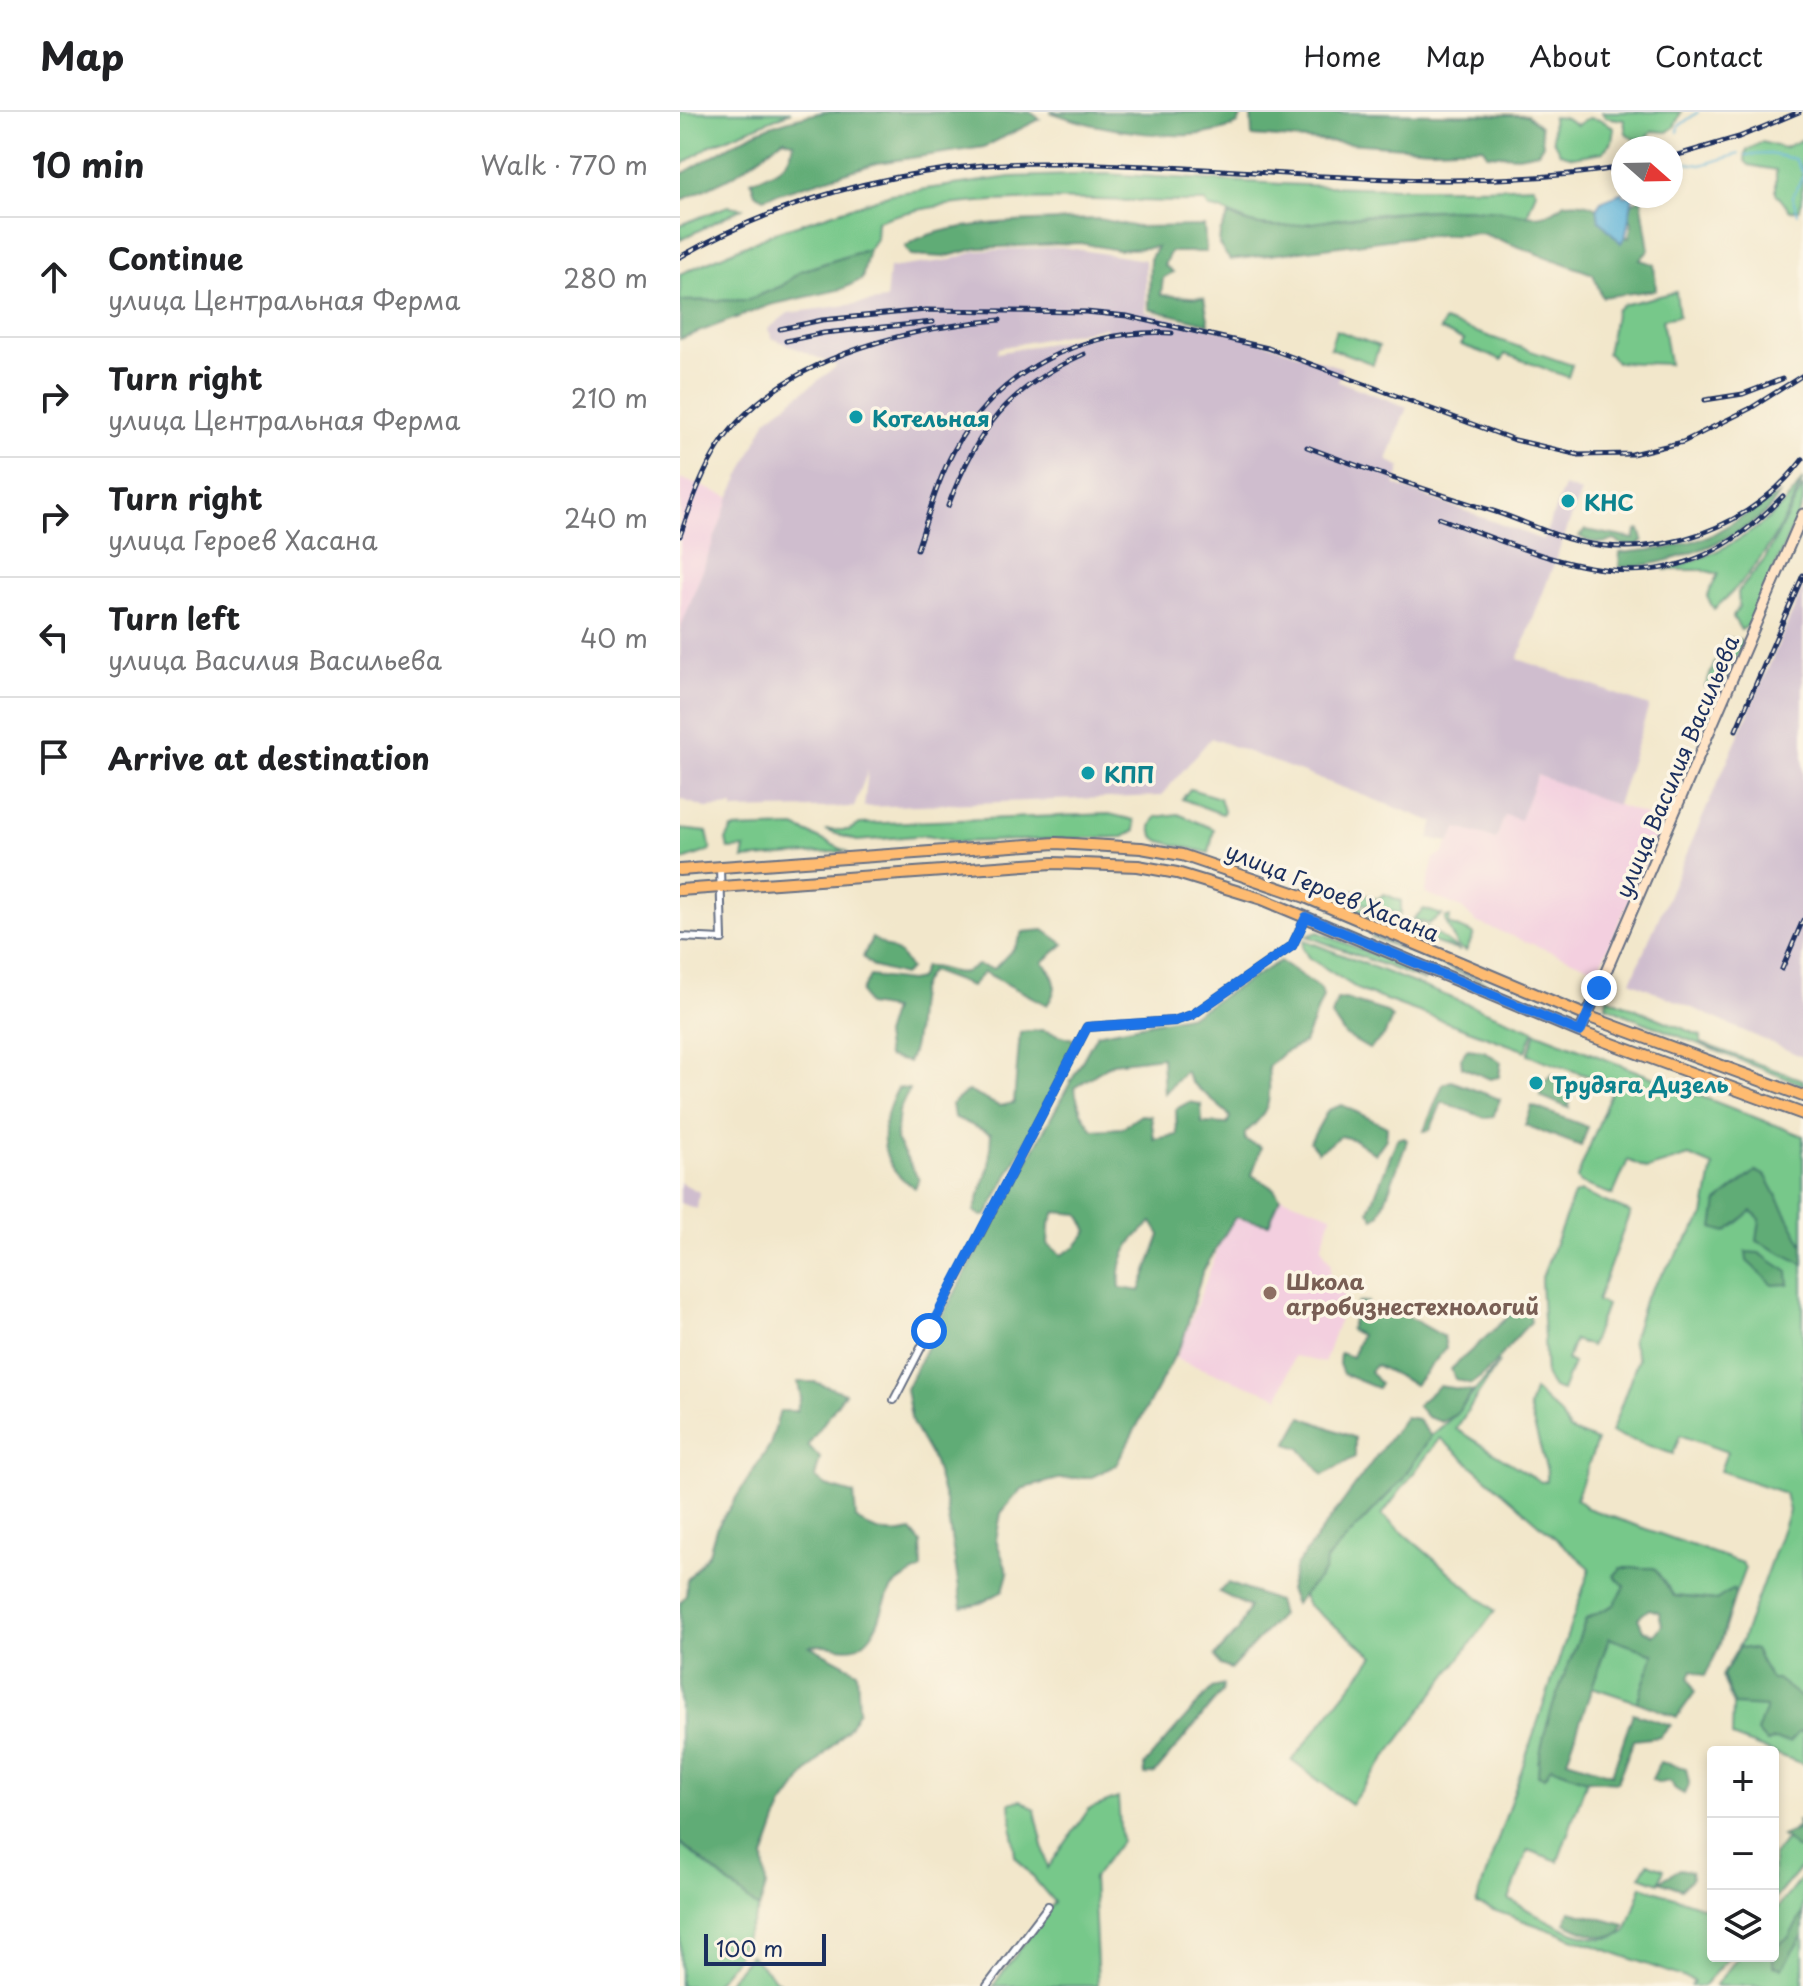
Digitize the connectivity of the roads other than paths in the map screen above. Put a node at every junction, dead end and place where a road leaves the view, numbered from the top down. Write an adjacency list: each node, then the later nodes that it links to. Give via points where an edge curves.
1 (1803, 514): 8 (main road, улица Василия Васильева)
2 (720, 867): 3 (main road, улица Героев Хасана); 4 (street); 8 (main road, улица Героев Хасана, via 1056,843 1169,852 1305,897)
3 (680, 870)
4 (722, 886): 5 (main road, улица Героев Хасана); 6 (main road, улица Героев Хасана, via 1086,863 1138,866 1210,881); 7 (street, via 722,939)
5 (680, 890)
6 (1306, 917): 9 (main road, улица Героев Хасана); 12 (street, via 1292,946 1192,1015 1087,1027)
7 (680, 937)
8 (1587, 1016): 9 (main road, улица Василия Васильева); 10 (main road, улица Героев Хасана)
9 (1580, 1032): 11 (main road, улица Героев Хасана)
10 (1803, 1096)
11 (1803, 1114)
12 (894, 1400)
13 (1048, 1906): 14 (street)
14 (987, 1986)

